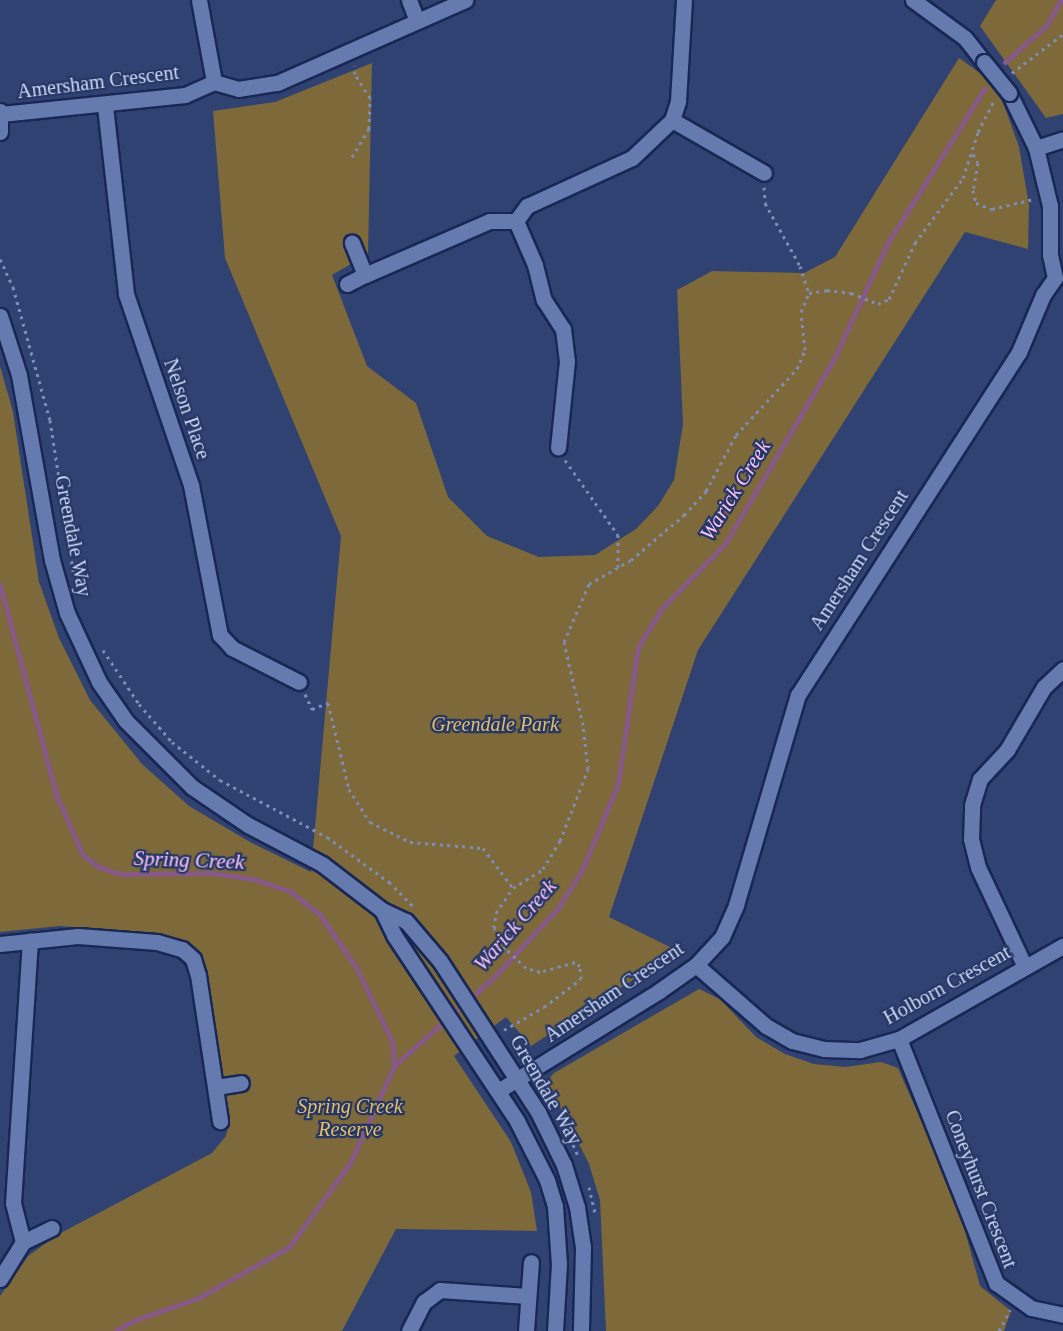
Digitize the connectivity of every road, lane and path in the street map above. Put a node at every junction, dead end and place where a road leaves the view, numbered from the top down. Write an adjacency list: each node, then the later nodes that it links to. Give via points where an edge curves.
1 (199, 0): 10 (street)
2 (409, 0): 6 (street)
3 (465, 0): 6 (street)
4 (684, 0): 14 (street, via 678,102)
5 (914, 0): 17 (street, Amersham Crescent, bridge, via 965,38 1009,93)
6 (417, 21): 8 (street)
7 (1063, 34): 9 (path)
8 (354, 49): 10 (street, via 277,83 238,89); 19 (path, via 355,74 370,98 369,129)
9 (1012, 73)
10 (214, 81): 12 (street, Amersham Crescent, via 185,95)
11 (994, 101): 18 (path, via 978,132)
12 (105, 106): 13 (street, Amersham Crescent); 35 (street, Nelson Place, via 126,294 191,485 220,635 232,648)
13 (1, 112): 15 (street)
14 (672, 120): 20 (street); 22 (street, via 632,158 527,206)
15 (0, 132)
16 (1063, 139): 17 (street)
17 (1036, 148): 21 (street, Amersham Crescent)
18 (973, 153): 21 (path, via 978,163 973,190 976,203 992,209); 28 (path, via 955,192 915,243 889,299 883,304 851,293)
19 (352, 157)
20 (764, 173): 28 (path, via 765,203 800,266)
21 (1047, 195): 26 (street, Amersham Crescent)
22 (516, 221): 25 (street, via 490,221); 30 (street, via 535,265 544,300 563,329 567,361)
23 (352, 243): 25 (street)
24 (0, 259): 32 (path, via 16,297 50,420)
25 (365, 275): 27 (street)
26 (1059, 279): 42 (street, Amersham Crescent, via 1039,303 1019,352 798,695 736,905 722,937)
27 (347, 284)
28 (809, 293): 31 (path, via 803,301 805,350 797,369 736,435 706,491 684,515)
29 (0, 316): 37 (street, Greendale Way, via 31,431 52,560 67,613 99,682 126,721 192,788 341,877)
30 (558, 448): 31 (path, via 618,535)
31 (618, 567): 36 (path, via 589,584 564,642 583,725 588,769 560,841 543,869)
32 (74, 578)
33 (101, 646): 38 (path, via 139,704 172,742 220,780 327,837 389,882)
34 (1063, 669): 43 (street, via 1044,687 1007,750 980,779 972,805 971,839 978,867)
35 (298, 682): 36 (path, via 312,709 328,704 349,789 369,822 410,842 483,848)
36 (513, 888): 44 (path, via 494,928 506,949 517,961 540,972 574,963 580,966 581,979 503,1031)
37 (382, 910): 46 (street, Greendale Way, via 406,921 440,961); 49 (street, Greendale Way, via 394,935)
38 (420, 913)
39 (30, 941): 40 (street); 48 (street, via 78,936 157,942 182,949 194,959 198,975); 56 (street, via 13,1203)
40 (0, 944)
41 (1063, 946): 43 (street, Holborn Crescent)
42 (696, 964): 45 (street, Holborn Crescent, via 766,1026 792,1041 824,1049 860,1050); 46 (street, Amersham Crescent)
43 (1025, 967): 45 (street, Holborn Crescent)
44 (508, 1038)
45 (899, 1039): 60 (street, Coneyhurst Crescent, via 971,1213 987,1268 996,1283)
46 (518, 1080): 49 (street, Amersham Crescent); 65 (street, Greendale Way, via 553,1138 577,1207 584,1263)
47 (241, 1083): 48 (street)
48 (216, 1087): 50 (street)
49 (498, 1091): 64 (street, Greendale Way, via 536,1154 555,1206 559,1264)
50 (220, 1121)
51 (565, 1129): 52 (path)
52 (580, 1160)
53 (587, 1182): 54 (path)
54 (595, 1215)
55 (52, 1228): 56 (street)
56 (23, 1242): 58 (street)
57 (531, 1262): 59 (street)
58 (0, 1279)
59 (528, 1296): 62 (street, via 440,1290 424,1302); 63 (street)
60 (1015, 1300): 61 (street, Coneyhurst Crescent); 66 (path)
61 (1063, 1315)
62 (409, 1331)
63 (526, 1331)
64 (555, 1331)
65 (581, 1331)
66 (999, 1331)

